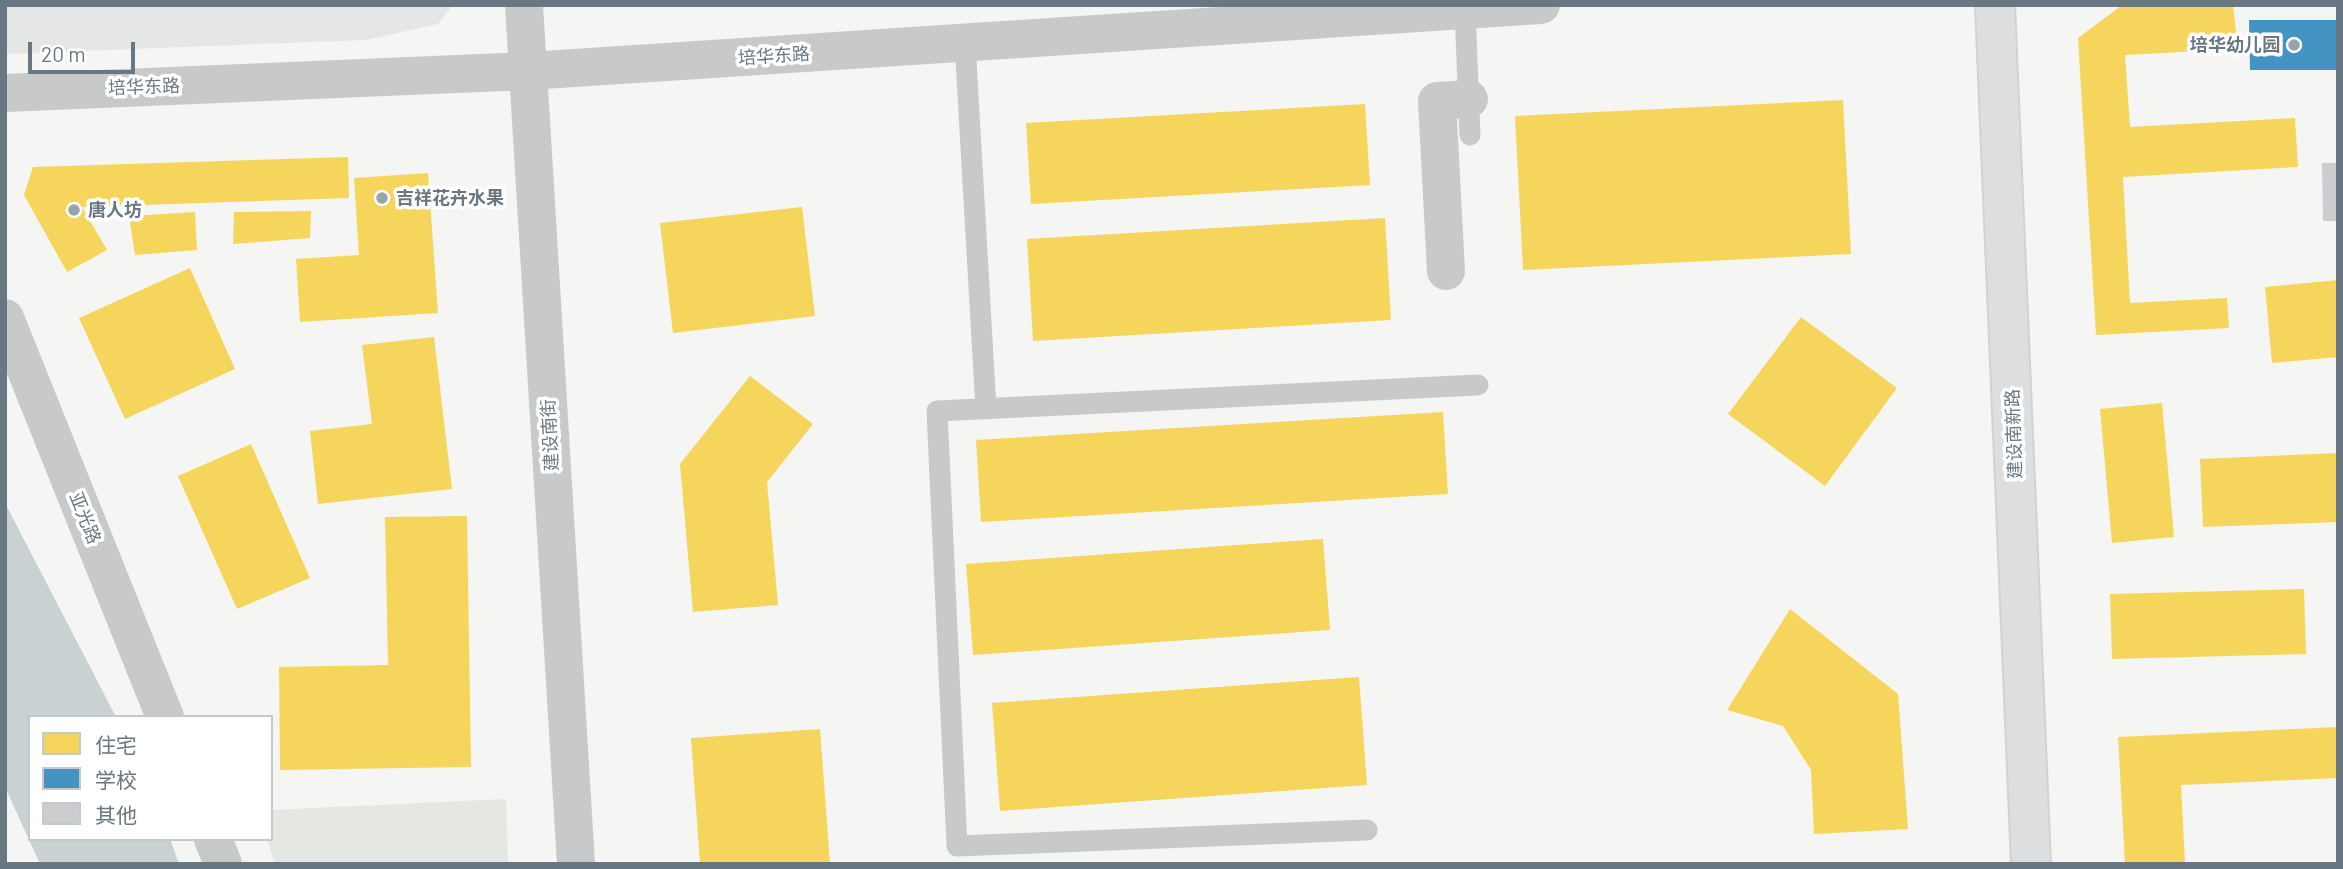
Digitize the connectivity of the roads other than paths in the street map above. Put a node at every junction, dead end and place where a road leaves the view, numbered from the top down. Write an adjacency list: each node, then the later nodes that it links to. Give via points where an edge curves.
1 (524, 5): 6 (street, 建设南街)
2 (1541, 5): 4 (street, 培华东路)
3 (1996, 5): 18 (street, 建设南新路)
4 (1465, 10): 5 (street, 培华东路); 8 (lane)
5 (965, 43): 6 (street, 培华东路); 12 (lane)
6 (528, 72): 7 (street, 培华东路); 17 (street, 建设南街)
7 (5, 93)
8 (1469, 117): 9 (street, via 1437,101)
9 (1446, 271)
10 (5, 318): 13 (street, 亚光路)
11 (1478, 385): 12 (lane)
12 (986, 409): 14 (lane, via 937,411 957,846)
13 (164, 715)
14 (1367, 830)
15 (214, 841): 16 (street)
16 (223, 864)
17 (576, 864)
18 (2031, 864)

